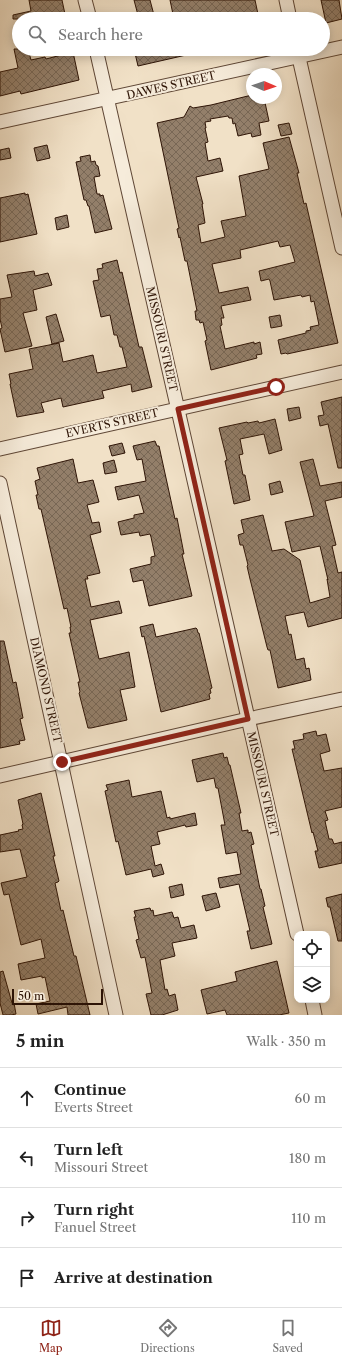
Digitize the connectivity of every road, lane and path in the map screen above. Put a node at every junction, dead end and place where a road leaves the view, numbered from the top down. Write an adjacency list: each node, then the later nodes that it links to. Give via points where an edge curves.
1 (85, 0): 3 (street)
2 (286, 0): 4 (street)
3 (88, 12)
4 (289, 12)
5 (342, 47): 6 (street, DAWES STREET)
6 (330, 49)
7 (98, 56): 10 (street, MISSOURI STREET)
8 (286, 56): 10 (street, DAWES STREET)
9 (299, 56): 12 (street)
10 (107, 99): 11 (street, DAWES STREET); 14 (street, MISSOURI STREET)
11 (0, 122)
12 (342, 248)
13 (342, 372): 14 (street, EVERTS STREET)
14 (178, 409): 15 (street, EVERTS STREET); 18 (street, MISSOURI STREET)
15 (0, 448)
16 (0, 483): 19 (street, DIAMOND STREET)
17 (342, 699): 18 (street)
18 (248, 719): 19 (street); 21 (street, MISSOURI STREET)
19 (62, 762): 20 (street); 23 (street, DIAMOND STREET)
20 (0, 776)
21 (296, 931)
22 (313, 1003): 24 (street)
23 (116, 1015)
24 (316, 1015)

